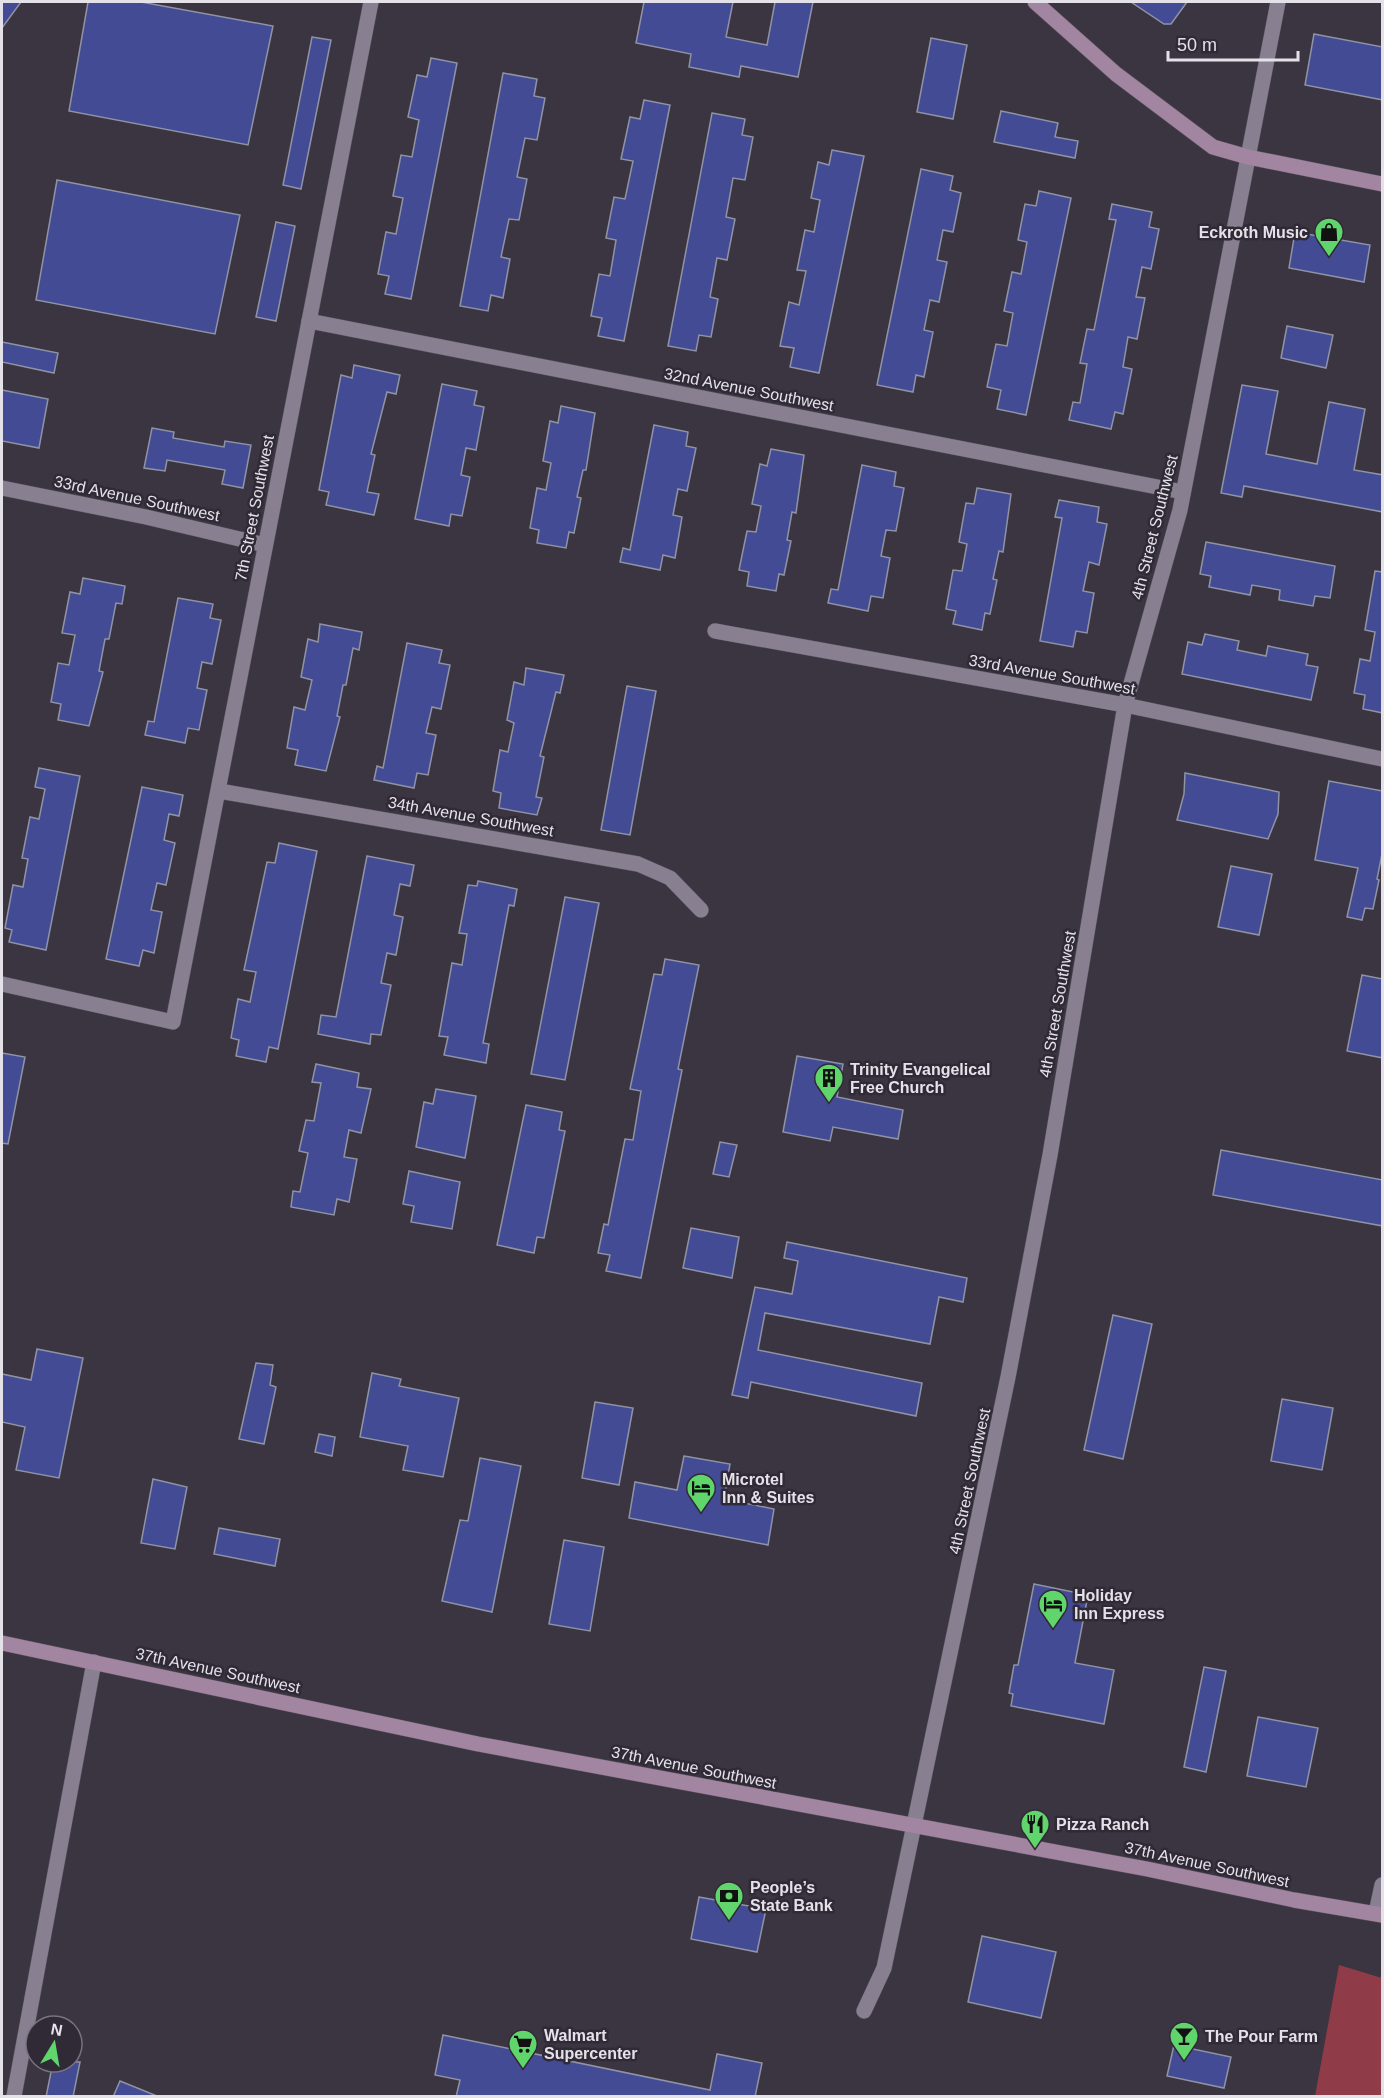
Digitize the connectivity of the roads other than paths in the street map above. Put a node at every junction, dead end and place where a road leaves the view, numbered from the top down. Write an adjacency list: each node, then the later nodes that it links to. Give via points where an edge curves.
1 (371, 2): 6 (street, 7th Street Southwest)
2 (1035, 2): 4 (main road, via 1182,126 1213,147)
3 (1278, 2): 4 (street, 4th Street Southwest)
4 (1248, 157): 5 (main road); 8 (street, 4th Street Southwest)
5 (1383, 184)
6 (309, 321): 8 (street, 32nd Avenue Southwest); 9 (street, 7th Street Southwest)
7 (2, 488): 9 (street, 33rd Avenue Southwest)
8 (1183, 492): 11 (street, 4th Street Southwest)
9 (265, 545): 13 (street, 7th Street Southwest)
10 (715, 631): 11 (street, 33rd Avenue Southwest)
11 (1125, 705): 12 (street, 33rd Avenue Southwest); 18 (street, 4th Street Southwest, via 1044,1191 979,1523)
12 (1383, 759)
13 (219, 791): 14 (street, 34th Avenue Southwest, via 638,864 670,878); 15 (street, 7th Street Southwest, via 173,1022)
14 (701, 910)
15 (2, 984)
16 (2, 1642): 17 (main road, 37th Avenue Southwest)
17 (94, 1662): 18 (main road, 37th Avenue Southwest, via 478,1744); 22 (street)
18 (912, 1827): 20 (main road, 37th Avenue Southwest); 21 (street, 4th Street Southwest, via 884,1968)
19 (1383, 1885): 20 (street)
20 (1379, 1914)
21 (864, 2011)
22 (14, 2097)

